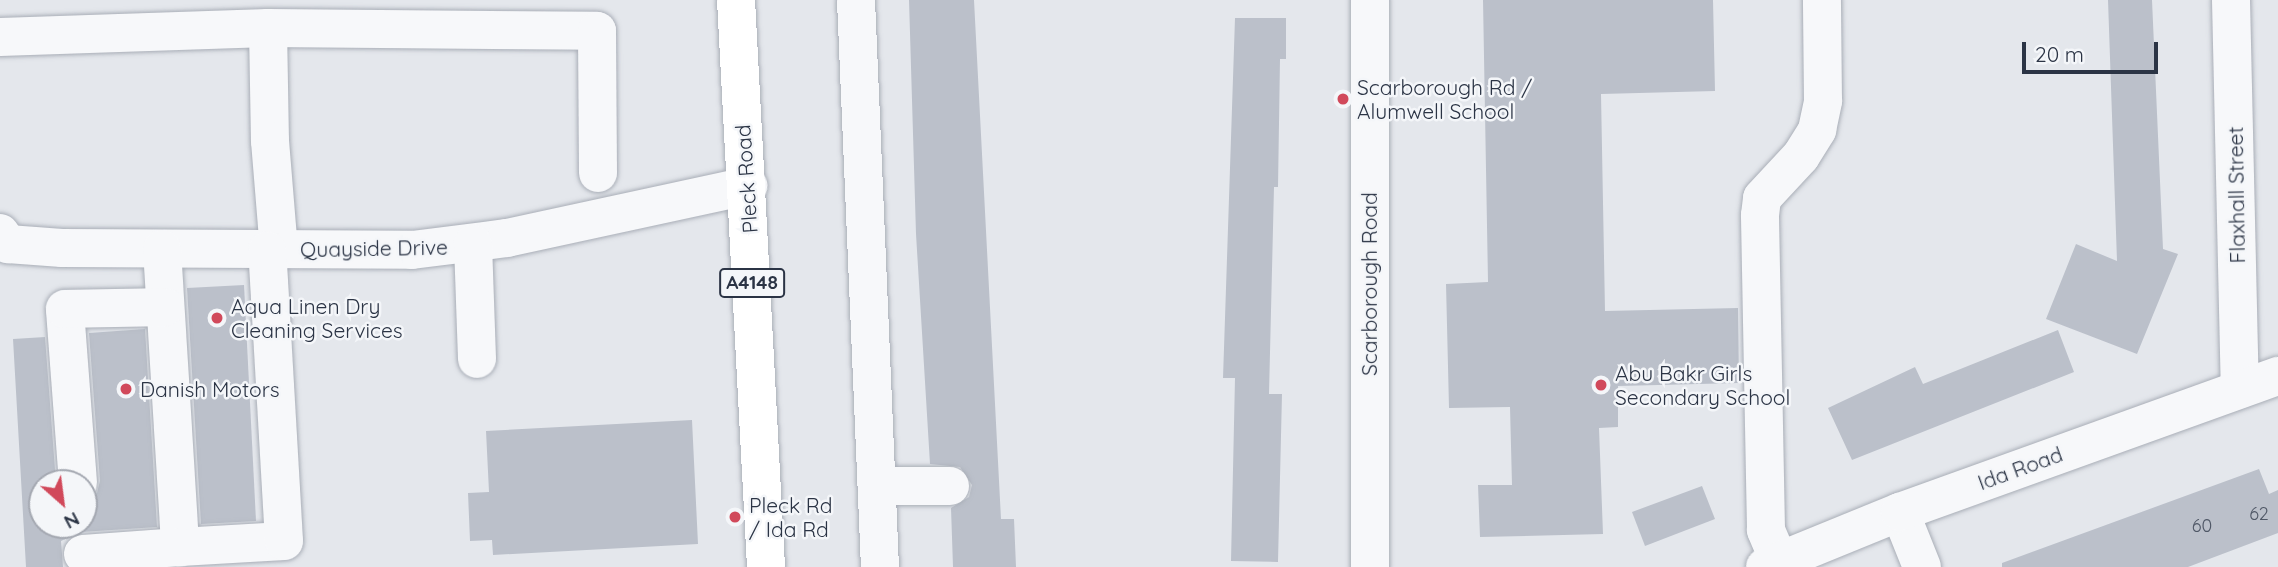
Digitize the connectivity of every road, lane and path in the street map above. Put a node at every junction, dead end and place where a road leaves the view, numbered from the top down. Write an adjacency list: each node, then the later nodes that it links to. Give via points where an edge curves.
1 (736, 0): 10 (highway, Pleck Road / A4148)
2 (856, 0): 20 (street)
3 (1370, 0): 28 (street, Scarborough Road)
4 (1822, 0): 25 (street, via 1823,101 1817,130 1801,156 1762,198 1760,215 1766,530)
5 (2231, 0): 18 (street, Flaxhall Street)
6 (597, 15): 7 (street); 9 (street)
7 (268, 27): 8 (street); 14 (street)
8 (0, 37)
9 (598, 173)
10 (748, 186): 12 (street, Quayside Drive); 26 (highway, Pleck Road / A4148)
11 (3, 240): 13 (street, Quayside Drive)
12 (473, 244): 14 (street, Quayside Drive, via 412,250); 16 (street)
13 (162, 249): 14 (street, Quayside Drive); 15 (street)
14 (273, 250): 23 (street, via 285,548)
15 (165, 307): 19 (street, via 121,316 65,309); 23 (street)
16 (477, 359)
17 (2278, 376): 18 (street, Ida Road)
18 (2240, 389): 22 (street, Ida Road)
19 (77, 469)
20 (878, 486): 21 (street); 27 (street)
21 (950, 486)
22 (1900, 512): 25 (street, Ida Road); 29 (street)
23 (180, 547): 24 (street)
24 (83, 549)
25 (1772, 564)
26 (766, 567)
27 (880, 567)
28 (1370, 567)
29 (1922, 567)

